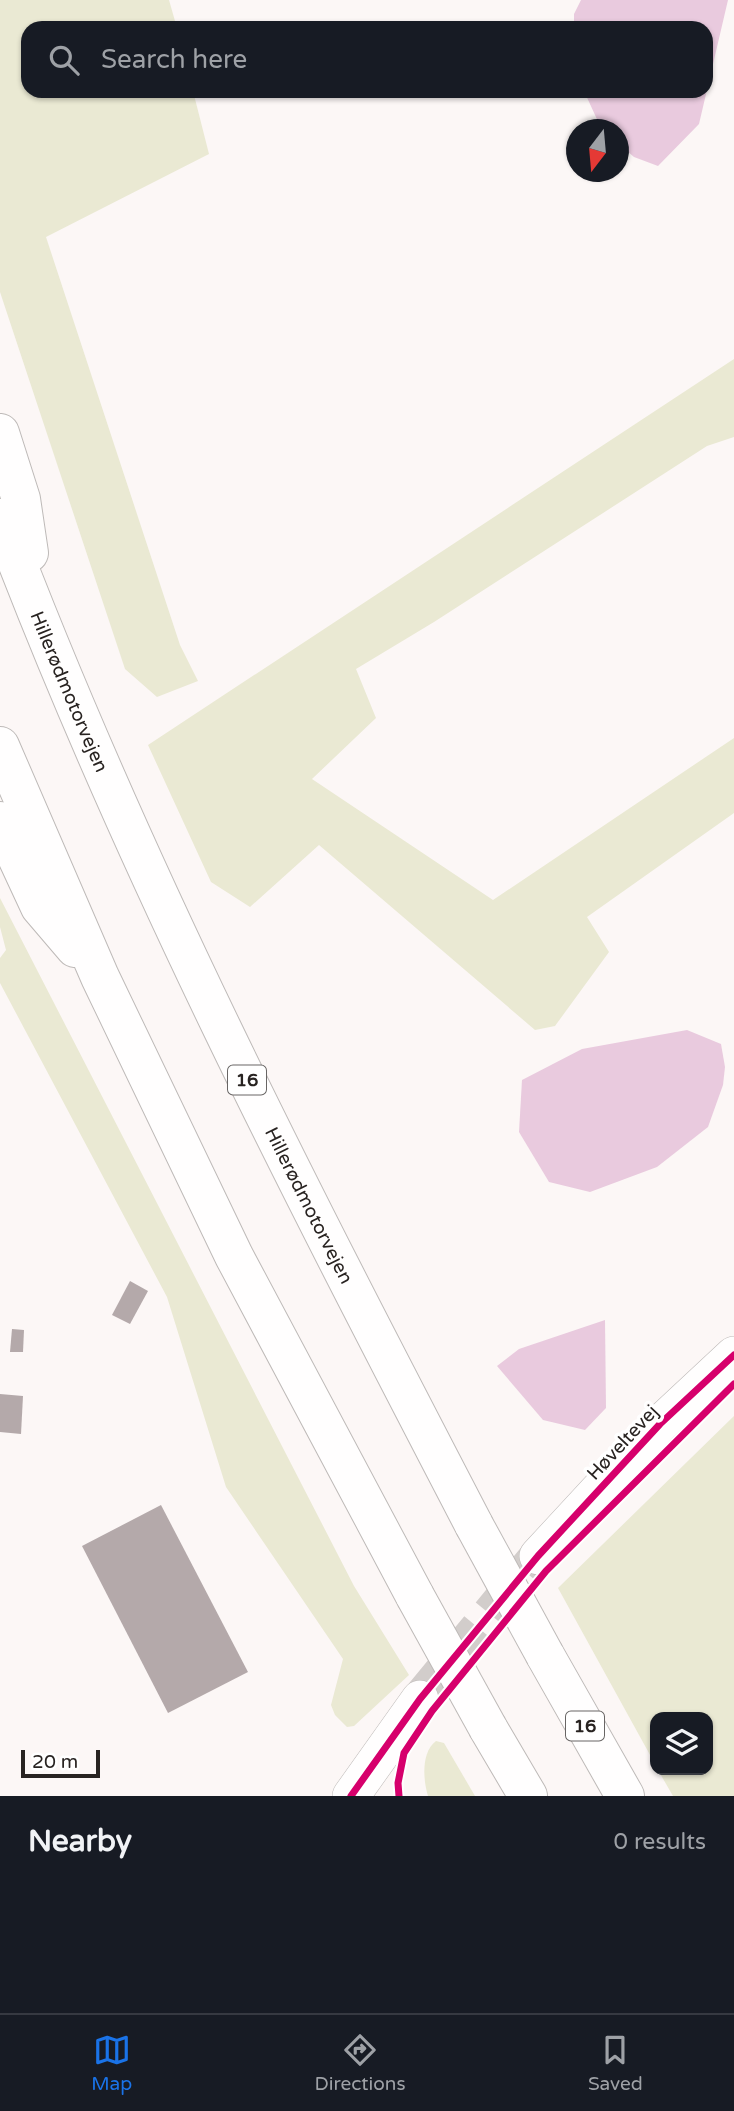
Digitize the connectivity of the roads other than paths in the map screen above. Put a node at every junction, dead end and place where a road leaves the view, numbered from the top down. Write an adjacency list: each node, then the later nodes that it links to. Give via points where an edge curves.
1 (0, 433): 3 (highway, via 21,499)
2 (0, 518): 3 (highway, Hillerødmotorvejen / 16)
3 (40, 624): 12 (highway, Hillerødmotorvejen / 16, bridge, via 185,952 312,1214 474,1525)
4 (0, 746): 6 (highway)
5 (0, 821): 6 (highway, via 40,907)
6 (100, 977): 11 (highway, bridge, via 234,1256 415,1596)
7 (734, 1355): 8 (street, Høveltevej, via 660,1424)
8 (538, 1556)
9 (420, 1699): 10 (street)
10 (351, 1796)
11 (528, 1796)
12 (625, 1796)

